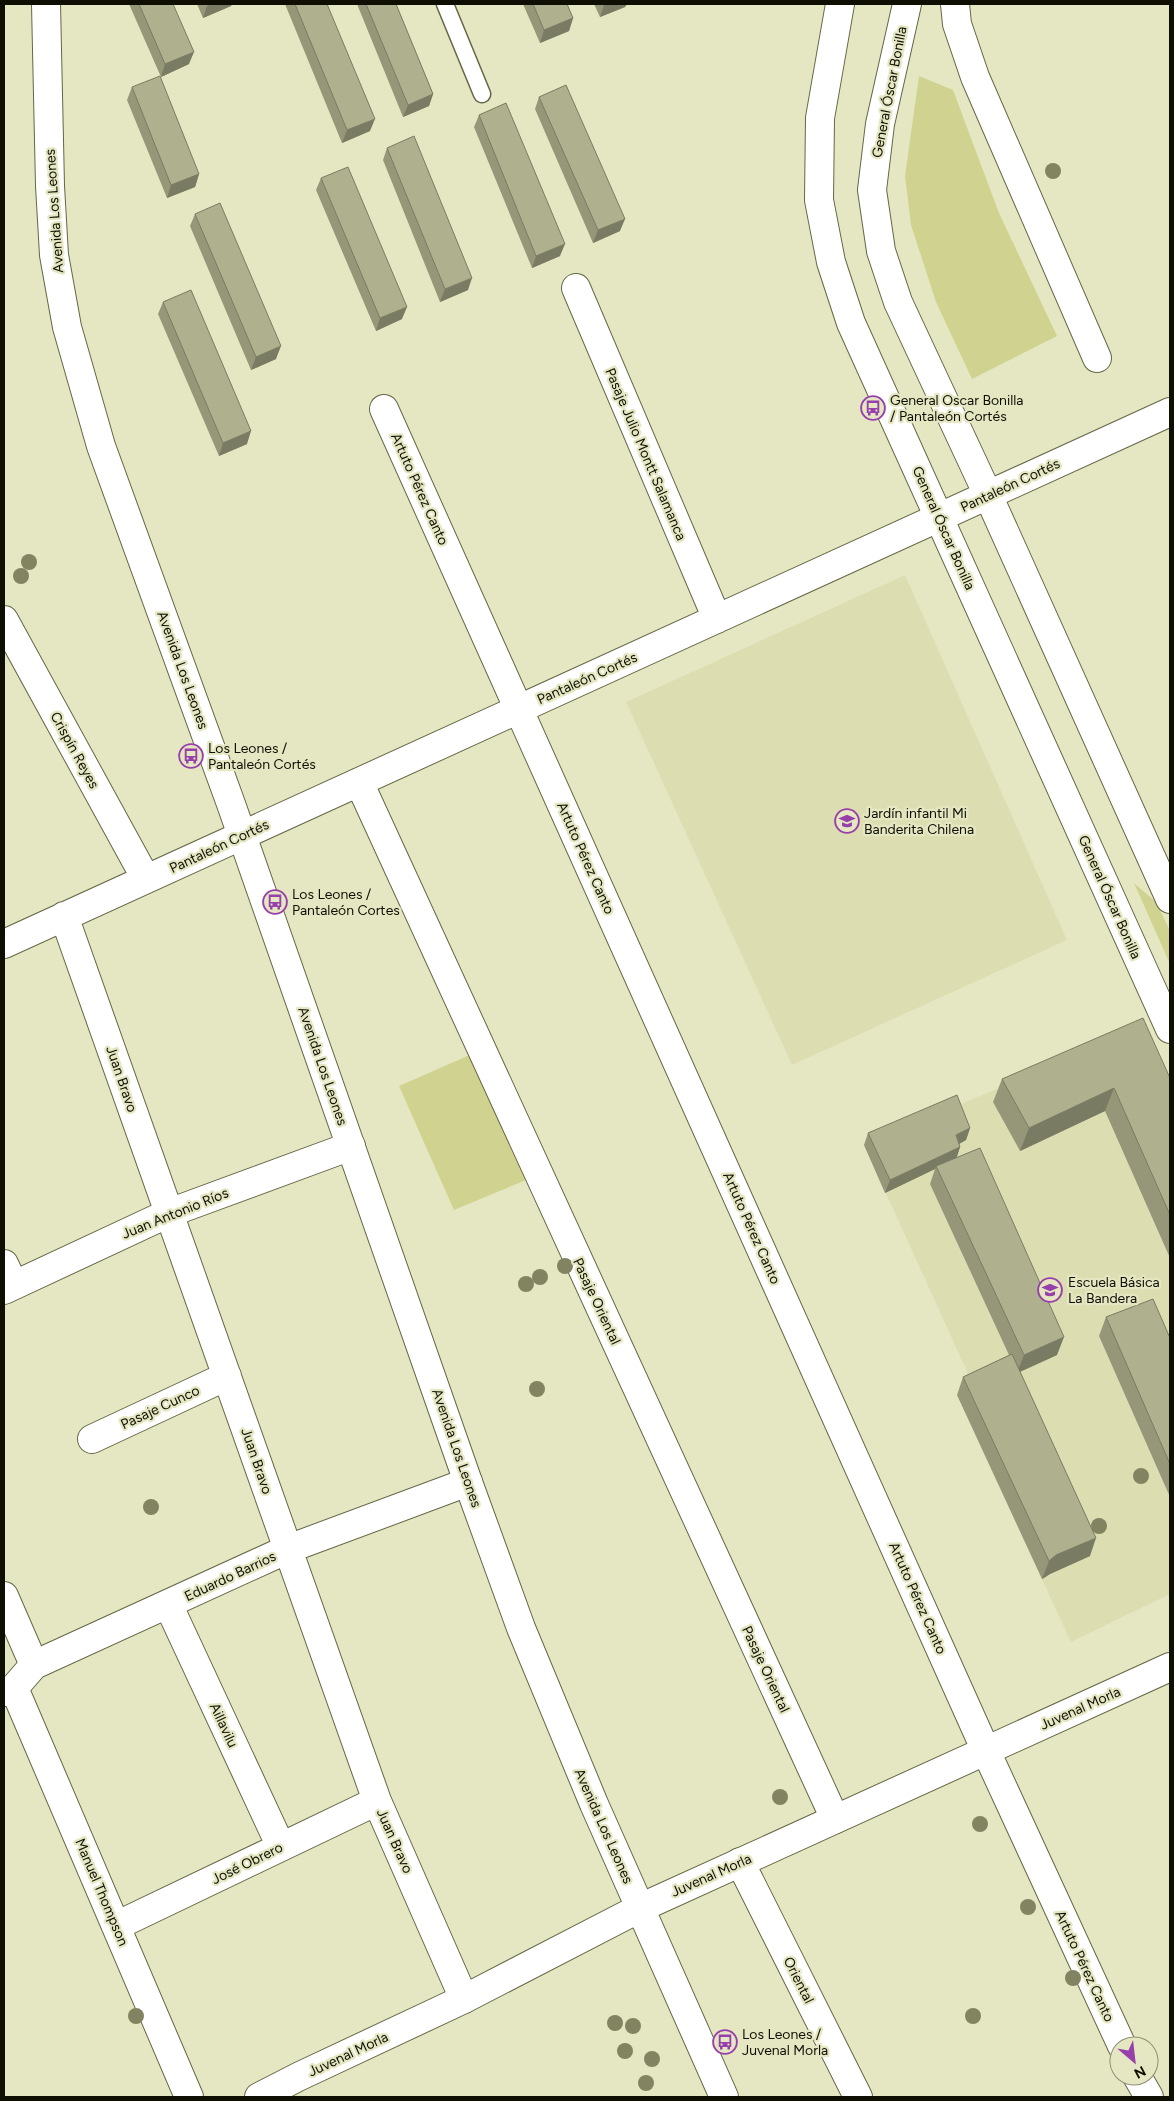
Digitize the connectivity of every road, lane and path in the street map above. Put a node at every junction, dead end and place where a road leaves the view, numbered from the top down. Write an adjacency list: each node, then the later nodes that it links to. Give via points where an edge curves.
1 (46, 4): 17 (street, Avenida Los Leones, via 54,256 67,327 101,446)
2 (445, 4): 6 (lane)
3 (840, 4): 12 (street, General Óscar Bonilla, via 820,118 819,200 831,262 851,323)
4 (907, 4): 11 (street, General Óscar Bonilla, via 880,124 872,190 881,251 898,302)
5 (956, 4): 8 (street, via 957,24 975,77)
6 (482, 94)
7 (576, 288): 13 (street, Pasaje Julio Montt Salamanca)
8 (1097, 358)
9 (384, 409): 15 (street, Artuto Pérez Canto)
10 (1170, 412): 11 (street, Pantaleón Cortés)
11 (988, 495): 12 (street, Pantaleón Cortés); 19 (street, General Óscar Bonilla)
12 (939, 517): 13 (street, Pantaleón Cortés); 22 (street, General Óscar Bonilla)
13 (717, 619): 15 (street, Pantaleón Cortés)
14 (4, 620): 18 (street, Crispín Reyes)
15 (519, 709): 16 (street, Pantaleón Cortés); 35 (street, Artuto Pérez Canto)
16 (359, 782): 17 (street, Pantaleón Cortés); 37 (street, Pasaje Oriental)
17 (242, 836): 18 (street, Pantaleón Cortés); 23 (street, Avenida Los Leones)
18 (146, 879): 20 (street, Pantaleón Cortés)
19 (1170, 898)
20 (64, 916): 21 (street, Pantaleón Cortés); 24 (street, Juan Bravo)
21 (4, 944)
22 (1170, 1029)
23 (351, 1146): 24 (street, Juan Antonio Ríos); 28 (street, Avenida Los Leones)
24 (169, 1213): 25 (street, Juan Antonio Ríos); 26 (street, Juan Bravo)
25 (7, 1280)
26 (227, 1376): 27 (street, Pasaje Cunco); 29 (street, Juan Bravo)
27 (92, 1438)
28 (468, 1482): 29 (street, Eduardo Barrios); 40 (street, Avenida Los Leones, via 558,1720)
29 (288, 1549): 31 (street, Eduardo Barrios); 36 (street, Juan Bravo)
30 (4, 1596): 32 (street)
31 (168, 1604): 32 (street, Eduardo Barrios); 38 (street, Aillavilu)
32 (34, 1665): 34 (street, Eduardo Barrios)
33 (1170, 1667): 35 (street, Juvenal Morla)
34 (9, 1690): 41 (street, Manuel Thompson)
35 (986, 1751): 37 (street, Juvenal Morla); 43 (street, Artuto Pérez Canto)
36 (377, 1801): 38 (street, José Obrero); 42 (street, Juan Bravo)
37 (835, 1819): 39 (street, Juvenal Morla)
38 (281, 1847): 41 (street, José Obrero)
39 (740, 1862): 40 (street, Juvenal Morla); 48 (street, Oriental)
40 (640, 1908): 42 (street, Juvenal Morla); 47 (street, Avenida Los Leones)
41 (116, 1926): 45 (street, Manuel Thompson)
42 (464, 1999): 46 (street, Juvenal Morla)
43 (1117, 2036)
44 (1143, 2086): 49 (street)
45 (189, 2097)
46 (258, 2097)
47 (724, 2097)
48 (858, 2097)
49 (1149, 2097)

